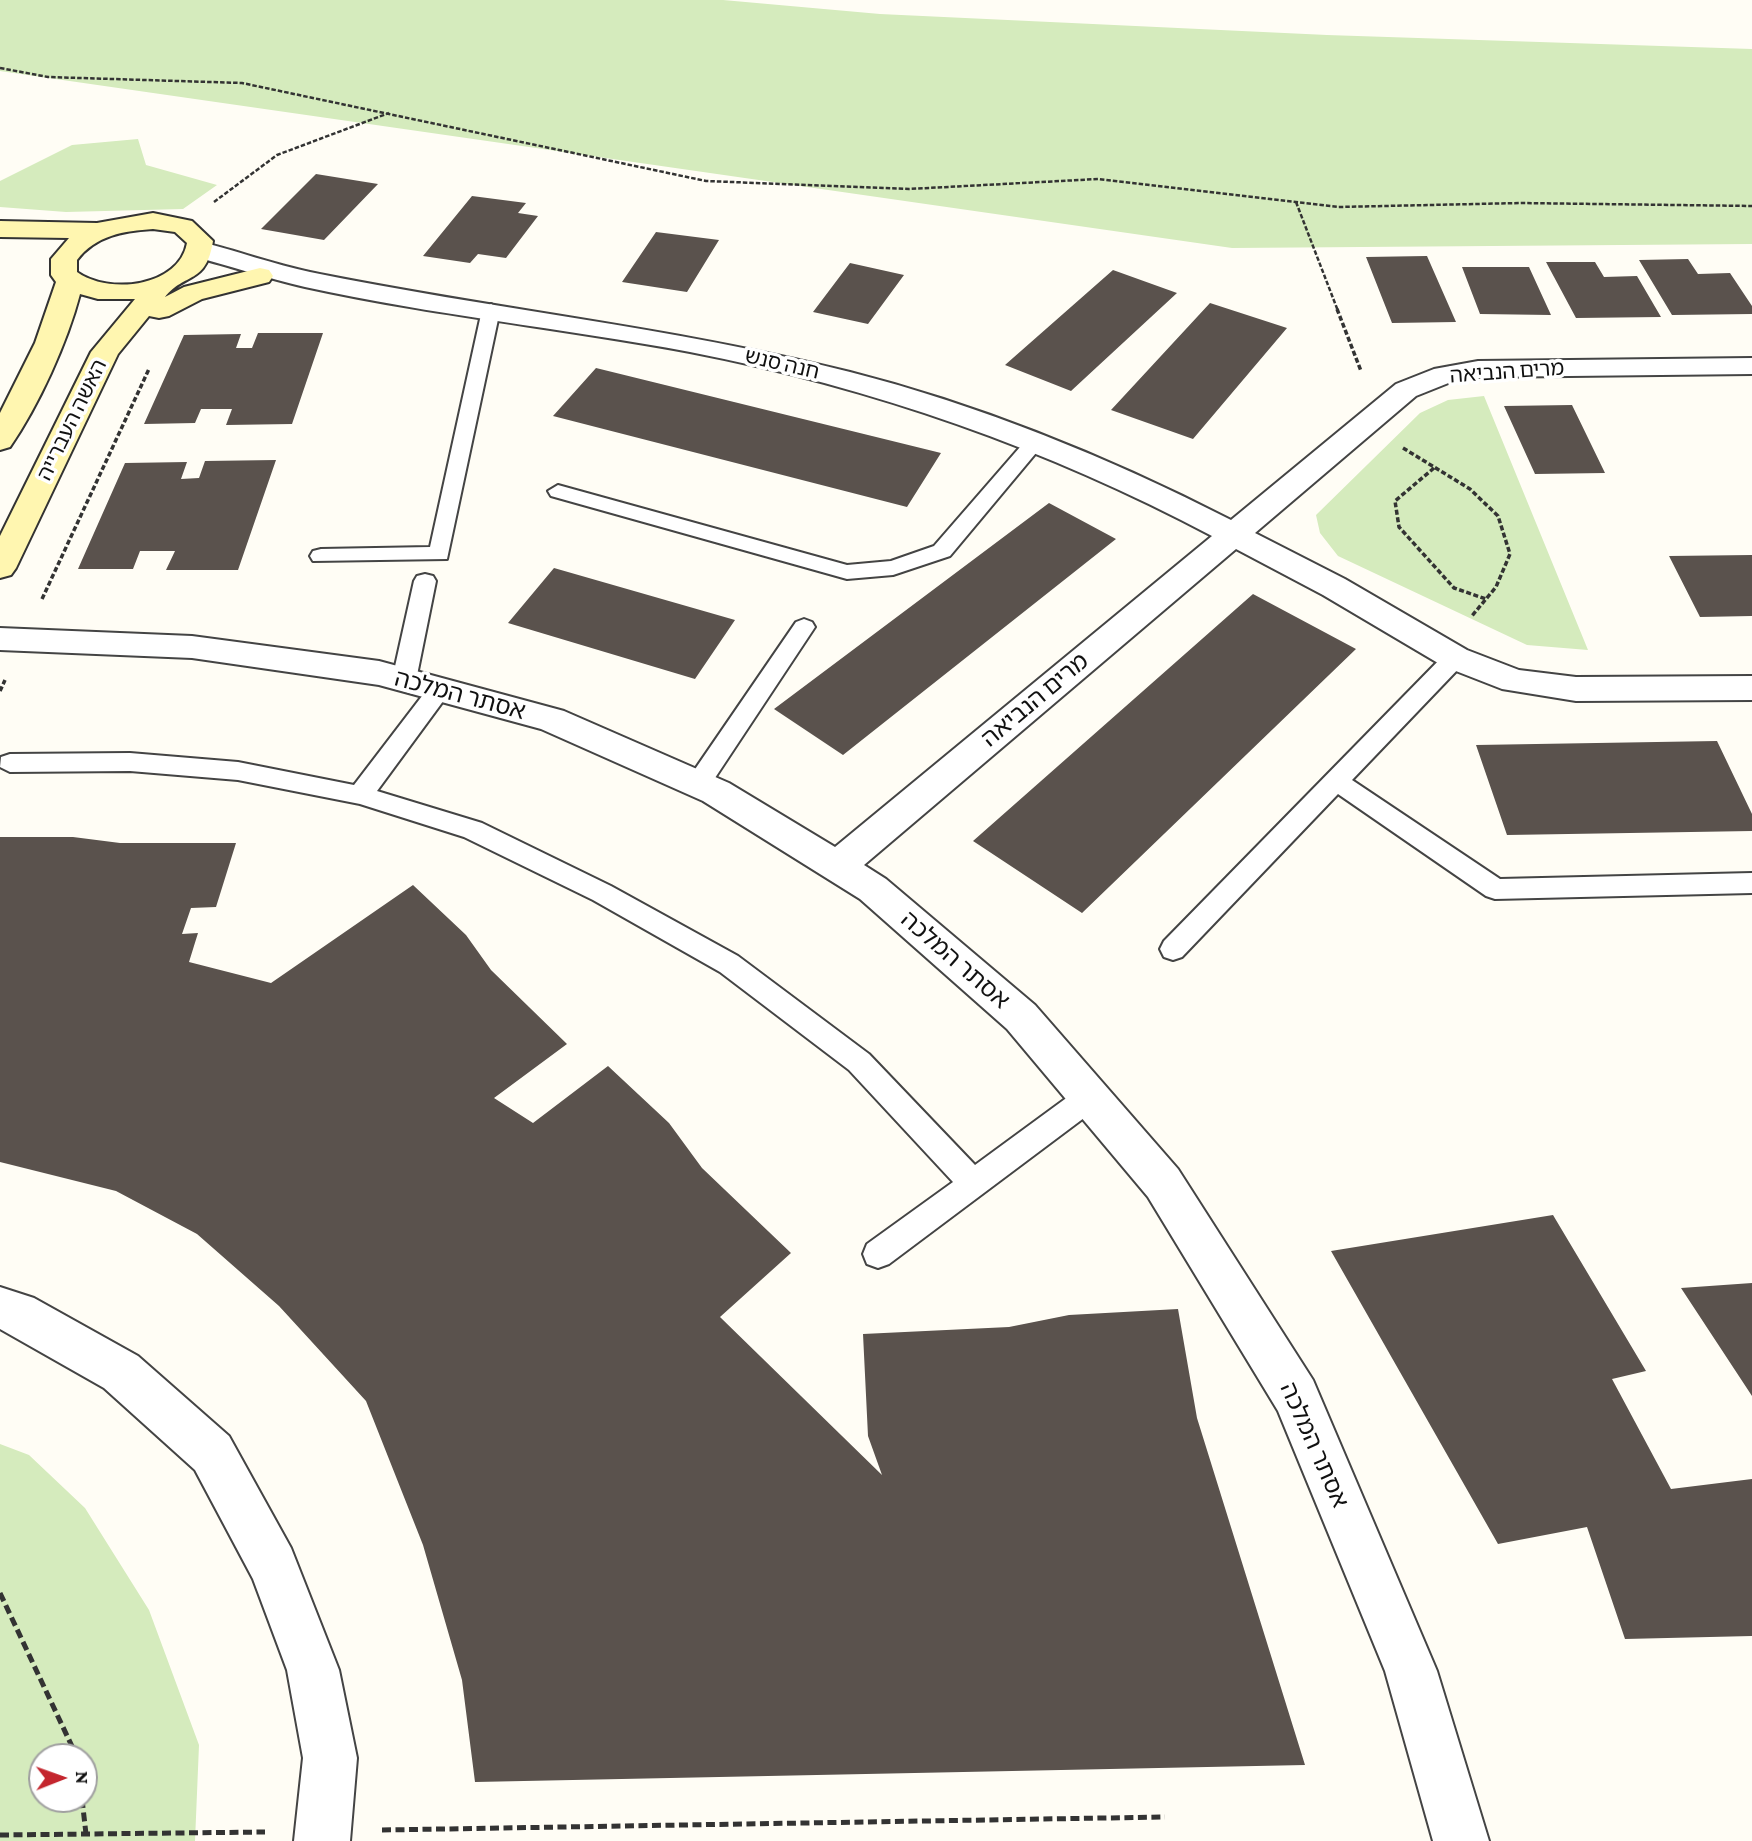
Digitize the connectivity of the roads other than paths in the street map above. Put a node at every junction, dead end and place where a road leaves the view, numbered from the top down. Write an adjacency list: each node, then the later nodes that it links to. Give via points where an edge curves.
1 (0, 229): 2 (street)
2 (98, 231): 4 (street, via 153,221 183,226 194,233); 5 (street, via 76,244)
3 (0, 236): 5 (street)
4 (201, 250): 7 (street, חנה סנש); 8 (street, האשה העברייה, via 189,269)
5 (67, 270): 8 (street, via 93,291 109,293); 12 (street, via 63,313)
6 (260, 275): 7 (street, חנה סנש); 8 (street, חנה סנש); 10 (street, via 166,306)
7 (307, 279): 9 (street, חנה סנש)
8 (169, 281): 10 (street, האשה העברייה)
9 (491, 310): 13 (street, חנה סנש, via 768,360 921,402); 16 (lane, via 439,554)
10 (105, 352): 17 (street, האשה העברייה)
11 (1752, 366): 15 (street, מרים הנביאה, via 1478,369 1424,381 1370,418)
12 (0, 441)
13 (1034, 443): 14 (lane, via 942,551 893,568 847,572); 15 (street, חנה סנש)
14 (558, 491)
15 (1233, 532): 21 (street); 28 (street, מרים הנביאה)
16 (321, 556)
17 (0, 568)
18 (425, 581): 22 (lane)
19 (804, 627): 26 (lane)
20 (11, 639): 22 (street, אסתר המלכה, via 192,647 379,673)
21 (1449, 654): 23 (street, via 1497,676 1553,687); 25 (lane)
22 (422, 685): 26 (street, אסתר המלכה, via 552,720); 27 (lane)
23 (1752, 688)
24 (10, 763): 27 (lane, via 130,762 238,771)
25 (1336, 780): 29 (lane, via 1495,890); 30 (lane)
26 (698, 784): 28 (street, אסתר המלכה)
27 (360, 795): 32 (lane, via 473,830 602,893 729,964 859,1062)
28 (837, 867): 31 (street, אסתר המלכה, via 873,889 1021,1017)
29 (1752, 883)
30 (1173, 949)
31 (1090, 1097): 32 (lane); 36 (street, אסתר המלכה, via 1163,1183 1296,1396 1411,1671)
32 (972, 1181): 33 (lane)
33 (878, 1254)
34 (0, 1308): 35 (street, via 18,1313 121,1372 212,1453 273,1566 313,1670 330,1758)
35 (323, 1836)
36 (1461, 1841)

